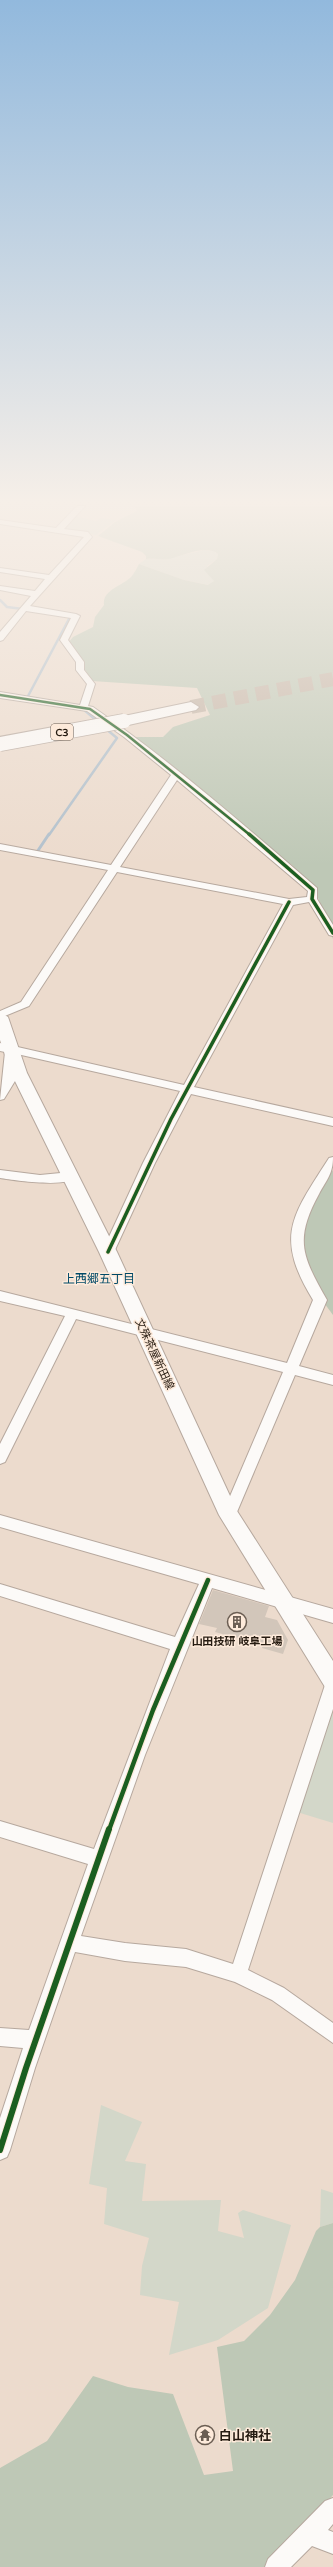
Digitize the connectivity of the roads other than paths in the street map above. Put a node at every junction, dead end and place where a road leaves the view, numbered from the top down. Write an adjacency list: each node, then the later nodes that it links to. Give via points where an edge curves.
1 (10, 626): 3 (street)
2 (71, 626): 6 (street, via 64,640 80,662 80,670 91,684)
3 (0, 638)
4 (0, 695): 6 (street)
5 (191, 707): 7 (highway, C3, bridge)
6 (84, 708): 8 (street, via 90,709 127,735)
7 (0, 744)
8 (176, 774): 10 (street); 11 (street, via 313,890)
9 (0, 847): 10 (street)
10 (114, 868): 12 (street); 14 (street, via 25,1004)
11 (312, 899): 12 (street); 13 (street)
12 (288, 902): 16 (street)
13 (333, 933)
14 (0, 1016): 15 (main road, 文殊茶屋新田線)
15 (5, 1048): 16 (street); 17 (street, via 9,1081); 21 (main road, 文殊茶屋新田線)
16 (189, 1089): 18 (street); 22 (street, via 126,1210)
17 (0, 1096)
18 (333, 1122)
19 (333, 1162): 26 (street, via 318,1185 297,1229 296,1244 310,1284 320,1300)
20 (0, 1174): 21 (street, via 40,1179)
21 (71, 1176): 22 (main road, 文殊茶屋新田線, via 87,1214)
22 (108, 1252): 25 (main road, 文殊茶屋新田線)
23 (0, 1296): 24 (street)
24 (72, 1315): 25 (street); 28 (street)
25 (145, 1331): 26 (street); 29 (main road, 文殊茶屋新田線)
26 (289, 1369): 27 (street); 29 (street)
27 (333, 1380)
28 (0, 1458)
29 (229, 1515): 33 (main road, 文殊茶屋新田線)
30 (0, 1521): 31 (street)
31 (208, 1580): 33 (street); 35 (street)
32 (0, 1590): 35 (street)
33 (282, 1602): 34 (street); 36 (main road, 文殊茶屋新田線)
34 (333, 1616)
35 (179, 1645): 39 (street)
36 (333, 1680)
37 (333, 1685): 41 (street)
38 (0, 1828): 39 (street)
39 (99, 1859): 40 (street)
40 (70, 1943): 41 (street, via 186,1958); 44 (street)
41 (238, 1974): 42 (street, via 278,1994)
42 (333, 2034)
43 (0, 2037): 44 (street)
44 (34, 2040): 45 (street)
45 (0, 2150)
46 (333, 2509): 47 (street)
47 (309, 2534): 48 (street); 49 (street)
48 (333, 2543)
49 (276, 2567)

